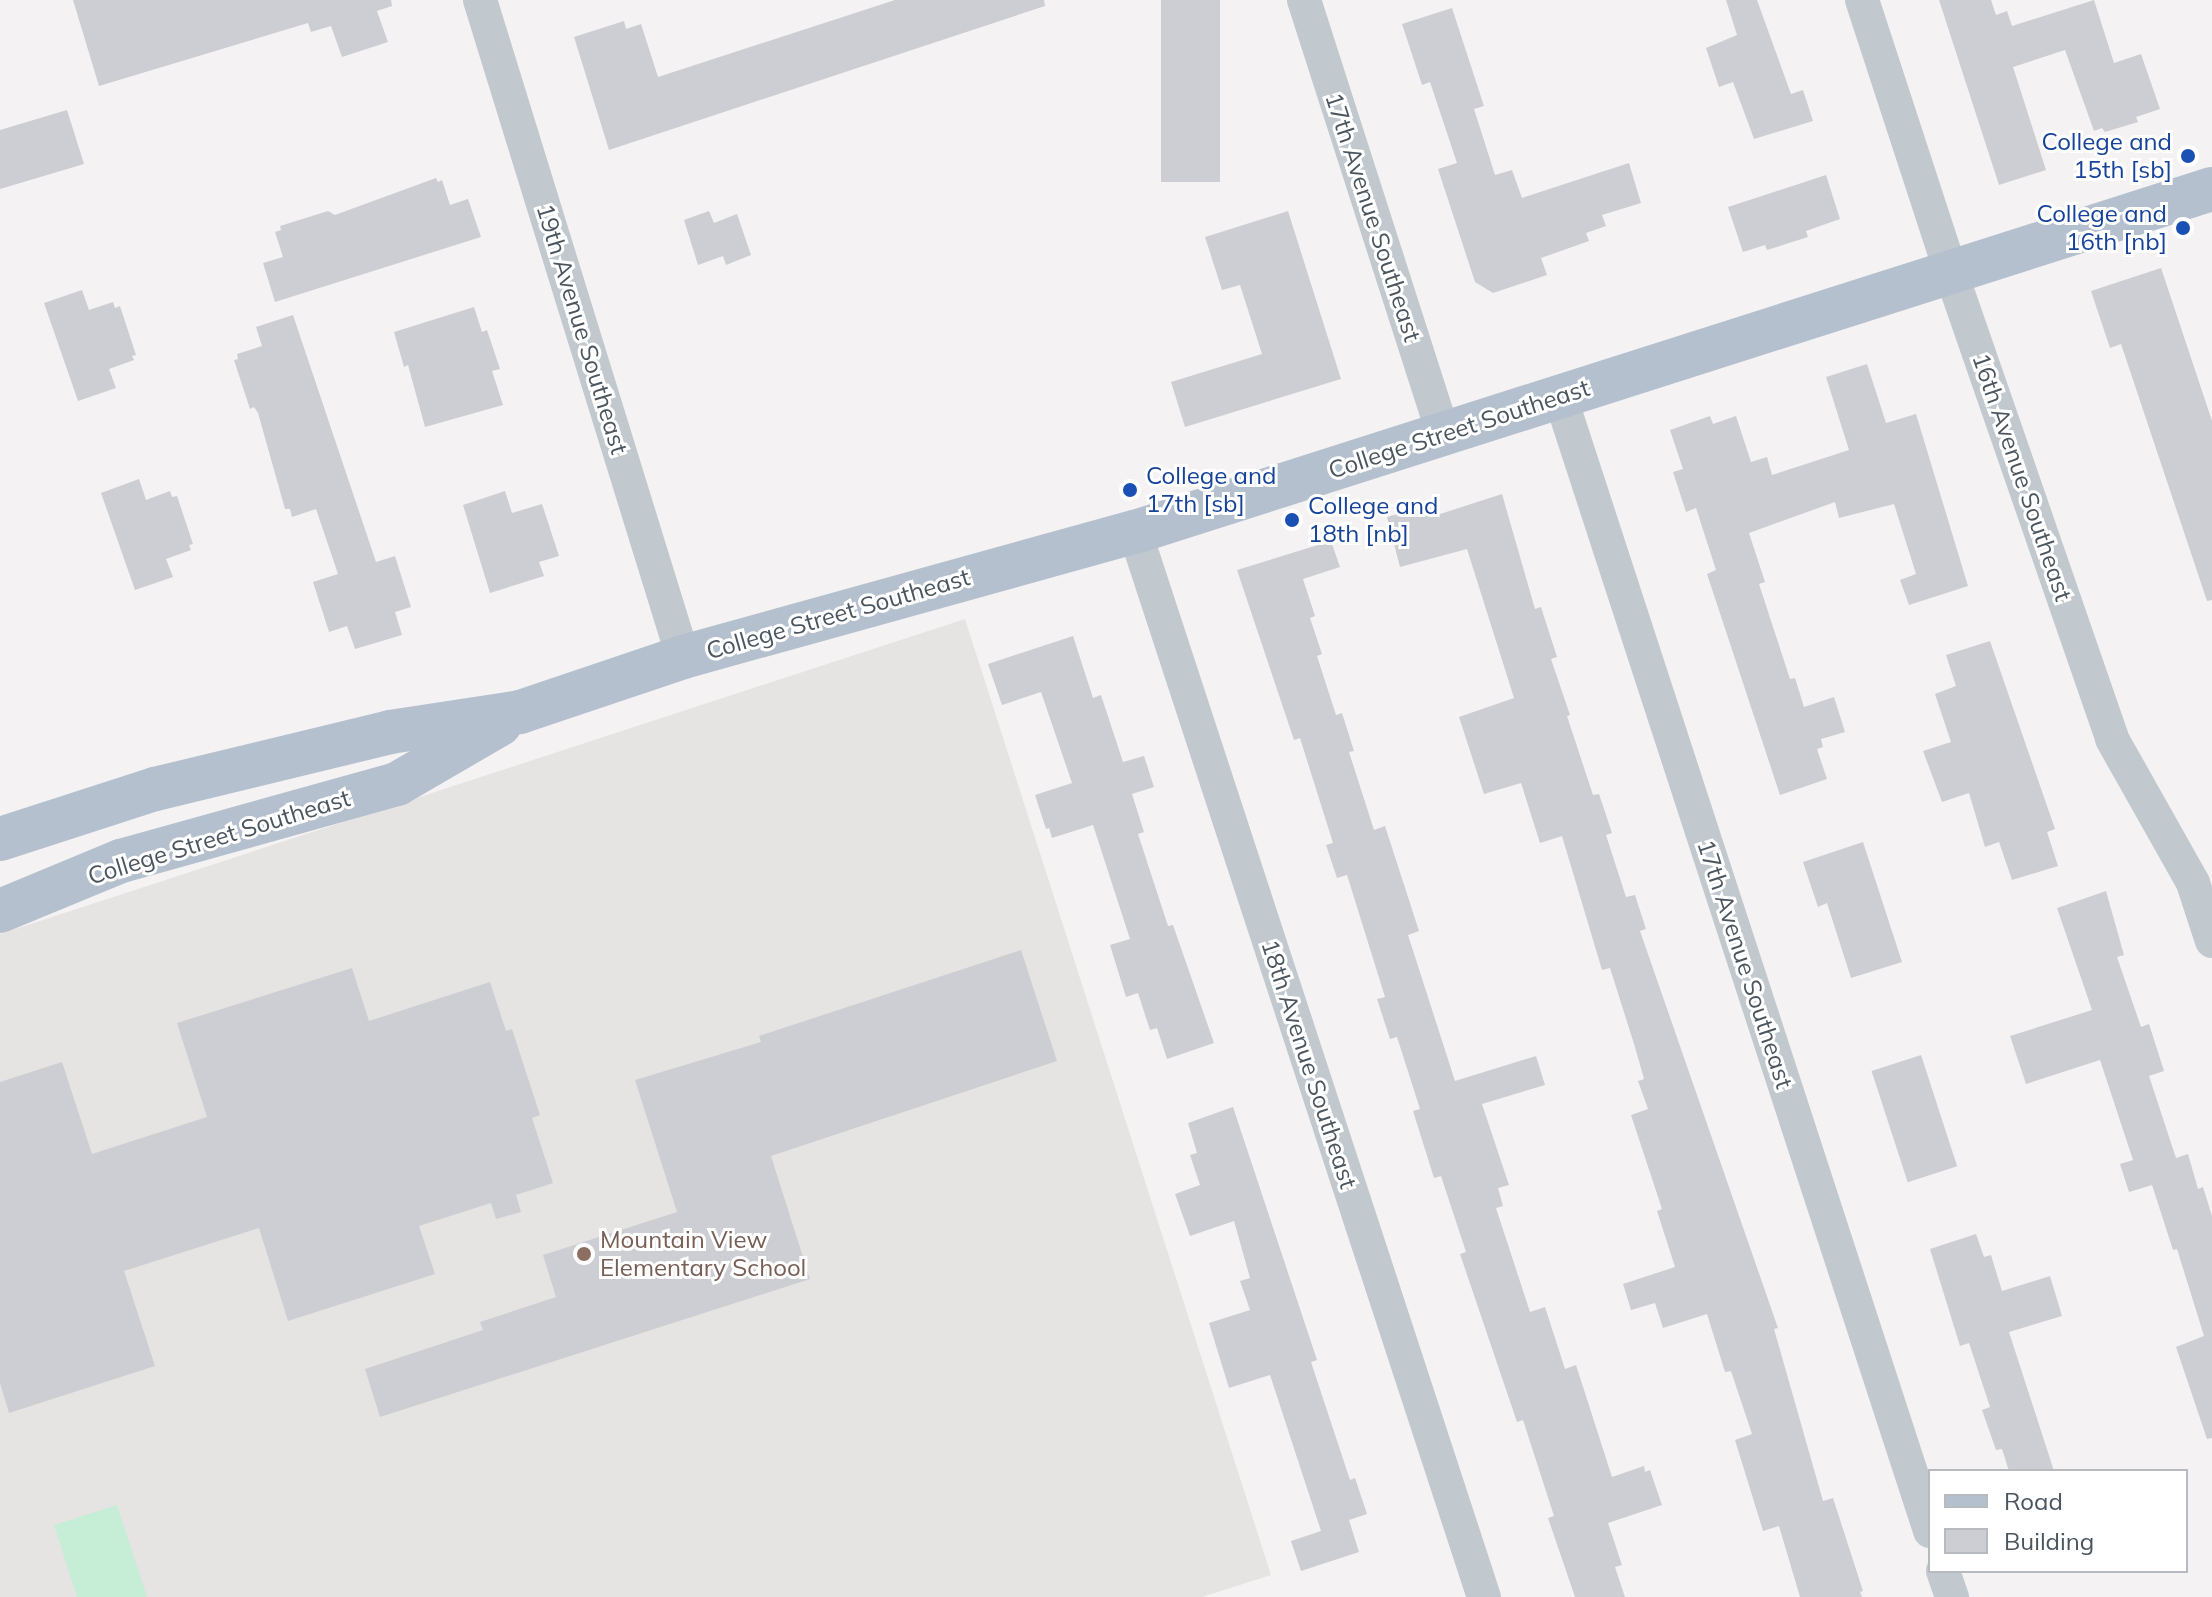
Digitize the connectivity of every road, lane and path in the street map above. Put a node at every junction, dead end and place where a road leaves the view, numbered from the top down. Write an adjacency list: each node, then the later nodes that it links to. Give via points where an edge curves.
1 (480, 0): 9 (street, 19th Avenue Southeast)
2 (1304, 0): 7 (street, 17th Avenue Southeast)
3 (1862, 0): 5 (street, 16th Avenue Southeast)
4 (2212, 189): 5 (main road, College Street Southeast)
5 (1950, 270): 6 (main road, College Street Southeast); 13 (street, 16th Avenue Southeast, via 2112,739 2193,883)
6 (1560, 396): 7 (main road, College Street Southeast); 14 (street, 17th Avenue Southeast)
7 (1443, 434): 8 (main road, College Street Southeast)
8 (1135, 532): 9 (main road, College Street Southeast); 16 (street, 18th Avenue Southeast)
9 (683, 657): 10 (main road, College Street Southeast)
10 (520, 712): 11 (main road, College Street Southeast, via 390,732 185,782); 12 (main road, College Street Southeast, via 397,784 121,861)
11 (0, 839)
12 (0, 911)
13 (2212, 941)
14 (1928, 1525)
15 (1944, 1573): 17 (street)
16 (1484, 1597)
17 (1952, 1597)

